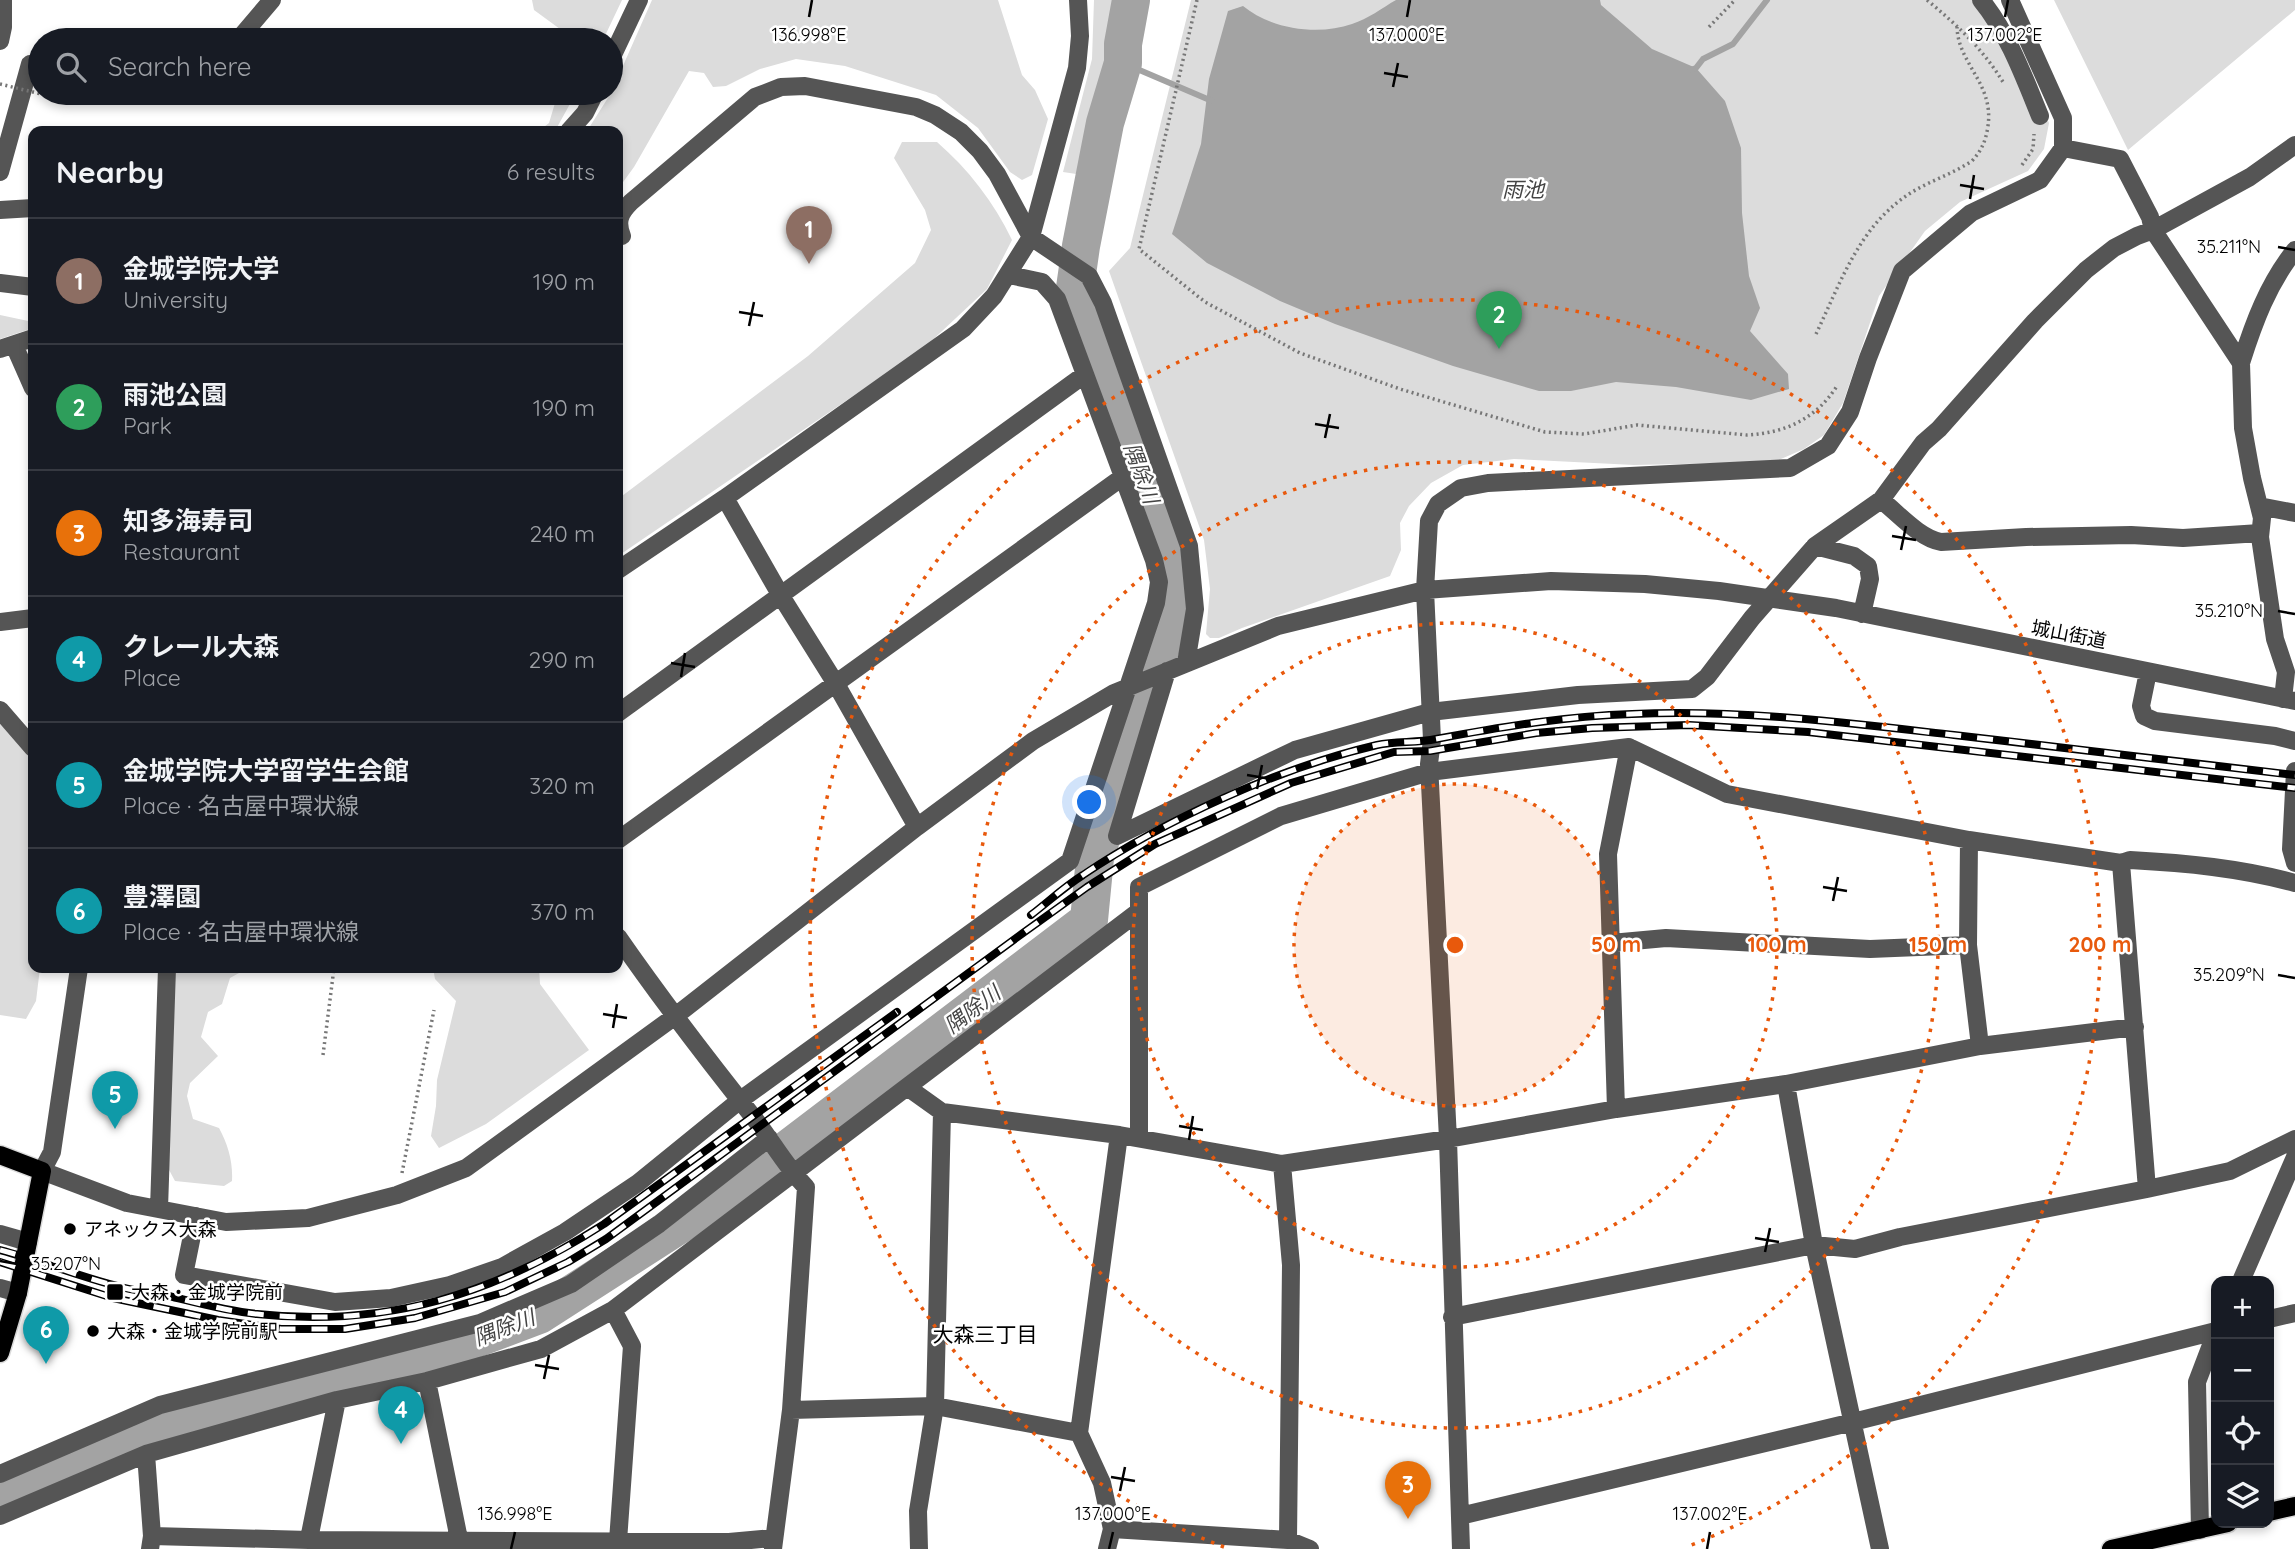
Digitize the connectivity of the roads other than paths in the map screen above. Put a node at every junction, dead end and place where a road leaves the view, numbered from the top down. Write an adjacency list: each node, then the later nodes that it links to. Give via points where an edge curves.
1 (3, 0): 9 (street)
2 (272, 0): 7 (street)
3 (639, 0): 8 (street)
4 (1078, 0): 21 (street, via 1077,68)
5 (1981, 0): 12 (street, via 2024,77)
6 (2010, 0): 15 (street, via 2063,118)
7 (248, 28)
8 (623, 34)
9 (0, 41)
10 (28, 71): 16 (street)
11 (589, 105): 13 (street)
12 (2037, 125)
13 (573, 126)
14 (2295, 145): 20 (street, via 2250,177)
15 (2063, 148): 20 (street, via 2120,159); 39 (street, via 2040,180 1971,213 1902,271 1850,412 1828,446 1790,468 1461,488 1438,504 1429,521)
16 (0, 172)
17 (28, 208): 18 (street)
18 (0, 210)
19 (623, 210): 21 (street, via 755,97 781,87 805,86 916,107 961,132 998,174)
20 (2153, 230): 28 (street); 33 (street, via 2114,248 2085,270 1923,443)
21 (1031, 237): 23 (street); 45 (street, via 1089,275 1103,303 1189,546 1195,609)
22 (2295, 250): 28 (street, via 2277,272 2253,322)
23 (1009, 275): 29 (street, via 1042,282 1057,299); 32 (street, via 963,329)
24 (28, 282): 25 (street)
25 (0, 283)
26 (28, 340): 27 (street)
27 (7, 347): 30 (street)
28 (2241, 363): 34 (street, via 2243,428)
29 (1084, 375): 31 (street); 40 (street)
30 (28, 380)
31 (1124, 476): 48 (street); 49 (street, via 1159,582)
32 (724, 498): 38 (street); 40 (street)
33 (1881, 500): 36 (street, via 1924,535 1941,542); 37 (street)
34 (2259, 506): 35 (street); 36 (street)
35 (2295, 513)
36 (2260, 533): 50 (street)
37 (1815, 546): 41 (street); 42 (street, via 1854,556 1868,566 1870,579)
38 (623, 567)
39 (1425, 590): 41 (street, 城山街道, via 1551,581 1645,584); 45 (street, 城山街道, via 1278,626); 53 (street)
40 (781, 596): 48 (street); 51 (street)
41 (1769, 598): 42 (street, 城山街道); 53 (street, via 1707,677 1692,689 1578,695)
42 (1862, 614): 46 (street, 城山街道)
43 (28, 619): 44 (street)
44 (0, 622)
45 (1186, 663): 47 (street, 城山街道)
46 (2148, 671): 50 (street, 城山街道); 55 (street, via 2141,706 2144,716)
47 (1163, 673): 49 (street, 城山街道); 53 (street, via 1117,836 1295,750)
48 (836, 684): 59 (street); 60 (street)
49 (1134, 685): 59 (street, 城山街道, via 1033,741); 76 (street, via 1070,861)
50 (2289, 700)
51 (623, 709)
52 (0, 710): 54 (street)
53 (1430, 712): 58 (street)
54 (25, 724)
55 (2295, 741)
56 (1629, 747): 58 (street); 61 (street, via 1727,794); 66 (street, via 1608,854)
57 (2295, 771): 63 (street, via 2291,849)
58 (1429, 772): 65 (street, via 1281,816 1139,887); 81 (street)
59 (917, 827): 71 (street, 城山街道)
60 (623, 836)
61 (1969, 840): 62 (street); 68 (street)
62 (2122, 863): 64 (street, via 2198,864); 72 (street)
63 (2295, 863)
64 (2295, 883)
65 (1138, 912): 75 (street); 80 (street)
66 (1611, 943): 68 (street, via 1666,938 1870,949); 77 (street)
67 (623, 944): 71 (street)
68 (1968, 945): 73 (street)
69 (78, 973): 88 (street, via 52,1152)
70 (167, 973): 90 (street)
71 (674, 1017): 76 (street); 91 (street, 城山街道, via 466,1168 397,1195 308,1218 226,1222)
72 (2135, 1027): 73 (street); 89 (street)
73 (1980, 1046): 74 (street)
74 (1786, 1084): 77 (street); 94 (street)
75 (907, 1087): 78 (street); 87 (street)
76 (739, 1101): 83 (street); 91 (street, via 638,1183 565,1232 502,1267 391,1298 335,1302 184,1275)
77 (1616, 1109): 81 (street)
78 (942, 1112): 79 (street); 107 (street)
79 (1119, 1135): 80 (street); 110 (street)
80 (1139, 1138): 86 (street)
81 (1448, 1139): 86 (street); 100 (street)
82 (2295, 1139): 89 (street, via 2230,1171)
83 (771, 1141): 87 (street); 112 (street, via 659,1224 559,1289 480,1323 160,1405)
84 (0, 1155): 88 (main road)
85 (2295, 1157): 95 (street)
86 (1282, 1164): 120 (street, via 1292,1265)
87 (788, 1167): 98 (street); 108 (street, via 806,1187)
88 (43, 1171): 90 (street, 城山街道, via 127,1203); 93 (main road)
89 (2147, 1189): 94 (street, via 1855,1249)
90 (159, 1209): 91 (street, 城山街道)
91 (196, 1216)
92 (0, 1234): 93 (street)
93 (28, 1242): 97 (main road)
94 (1814, 1245): 100 (street); 109 (street)
95 (2243, 1276)
96 (0, 1288): 97 (street)
97 (18, 1293): 104 (main road)
98 (613, 1310): 105 (street, via 541,1349); 121 (street, via 632,1346)
99 (2295, 1314): 101 (street)
100 (1452, 1317): 116 (street)
101 (2274, 1318)
102 (2211, 1332): 109 (street)
103 (2213, 1339): 119 (street, via 2197,1382)
104 (0, 1353)
105 (427, 1381): 106 (street); 124 (street)
106 (337, 1399): 111 (street); 125 (street)
107 (935, 1406): 108 (street); 110 (street); 126 (street, via 918,1511)
108 (791, 1409): 123 (street)
109 (1853, 1422): 116 (street); 130 (street)
110 (1079, 1433): 118 (street, via 1102,1483)
111 (146, 1454): 115 (street); 122 (street)
112 (0, 1474)
113 (2295, 1506): 114 (main road)
114 (2274, 1511)
115 (0, 1516)
116 (1460, 1516): 129 (street)
117 (2211, 1527): 119 (main road)
118 (1112, 1529): 120 (street); 127 (street)
119 (2200, 1530): 131 (main road)
120 (1288, 1540): 128 (street)
121 (618, 1541): 123 (street); 124 (street)
122 (151, 1542): 125 (street)
123 (773, 1543)
124 (460, 1544): 125 (street)
125 (308, 1545)
126 (919, 1549)
127 (1107, 1549)
128 (1310, 1549)
129 (1461, 1549)
130 (1880, 1549)
131 (2111, 1549)

